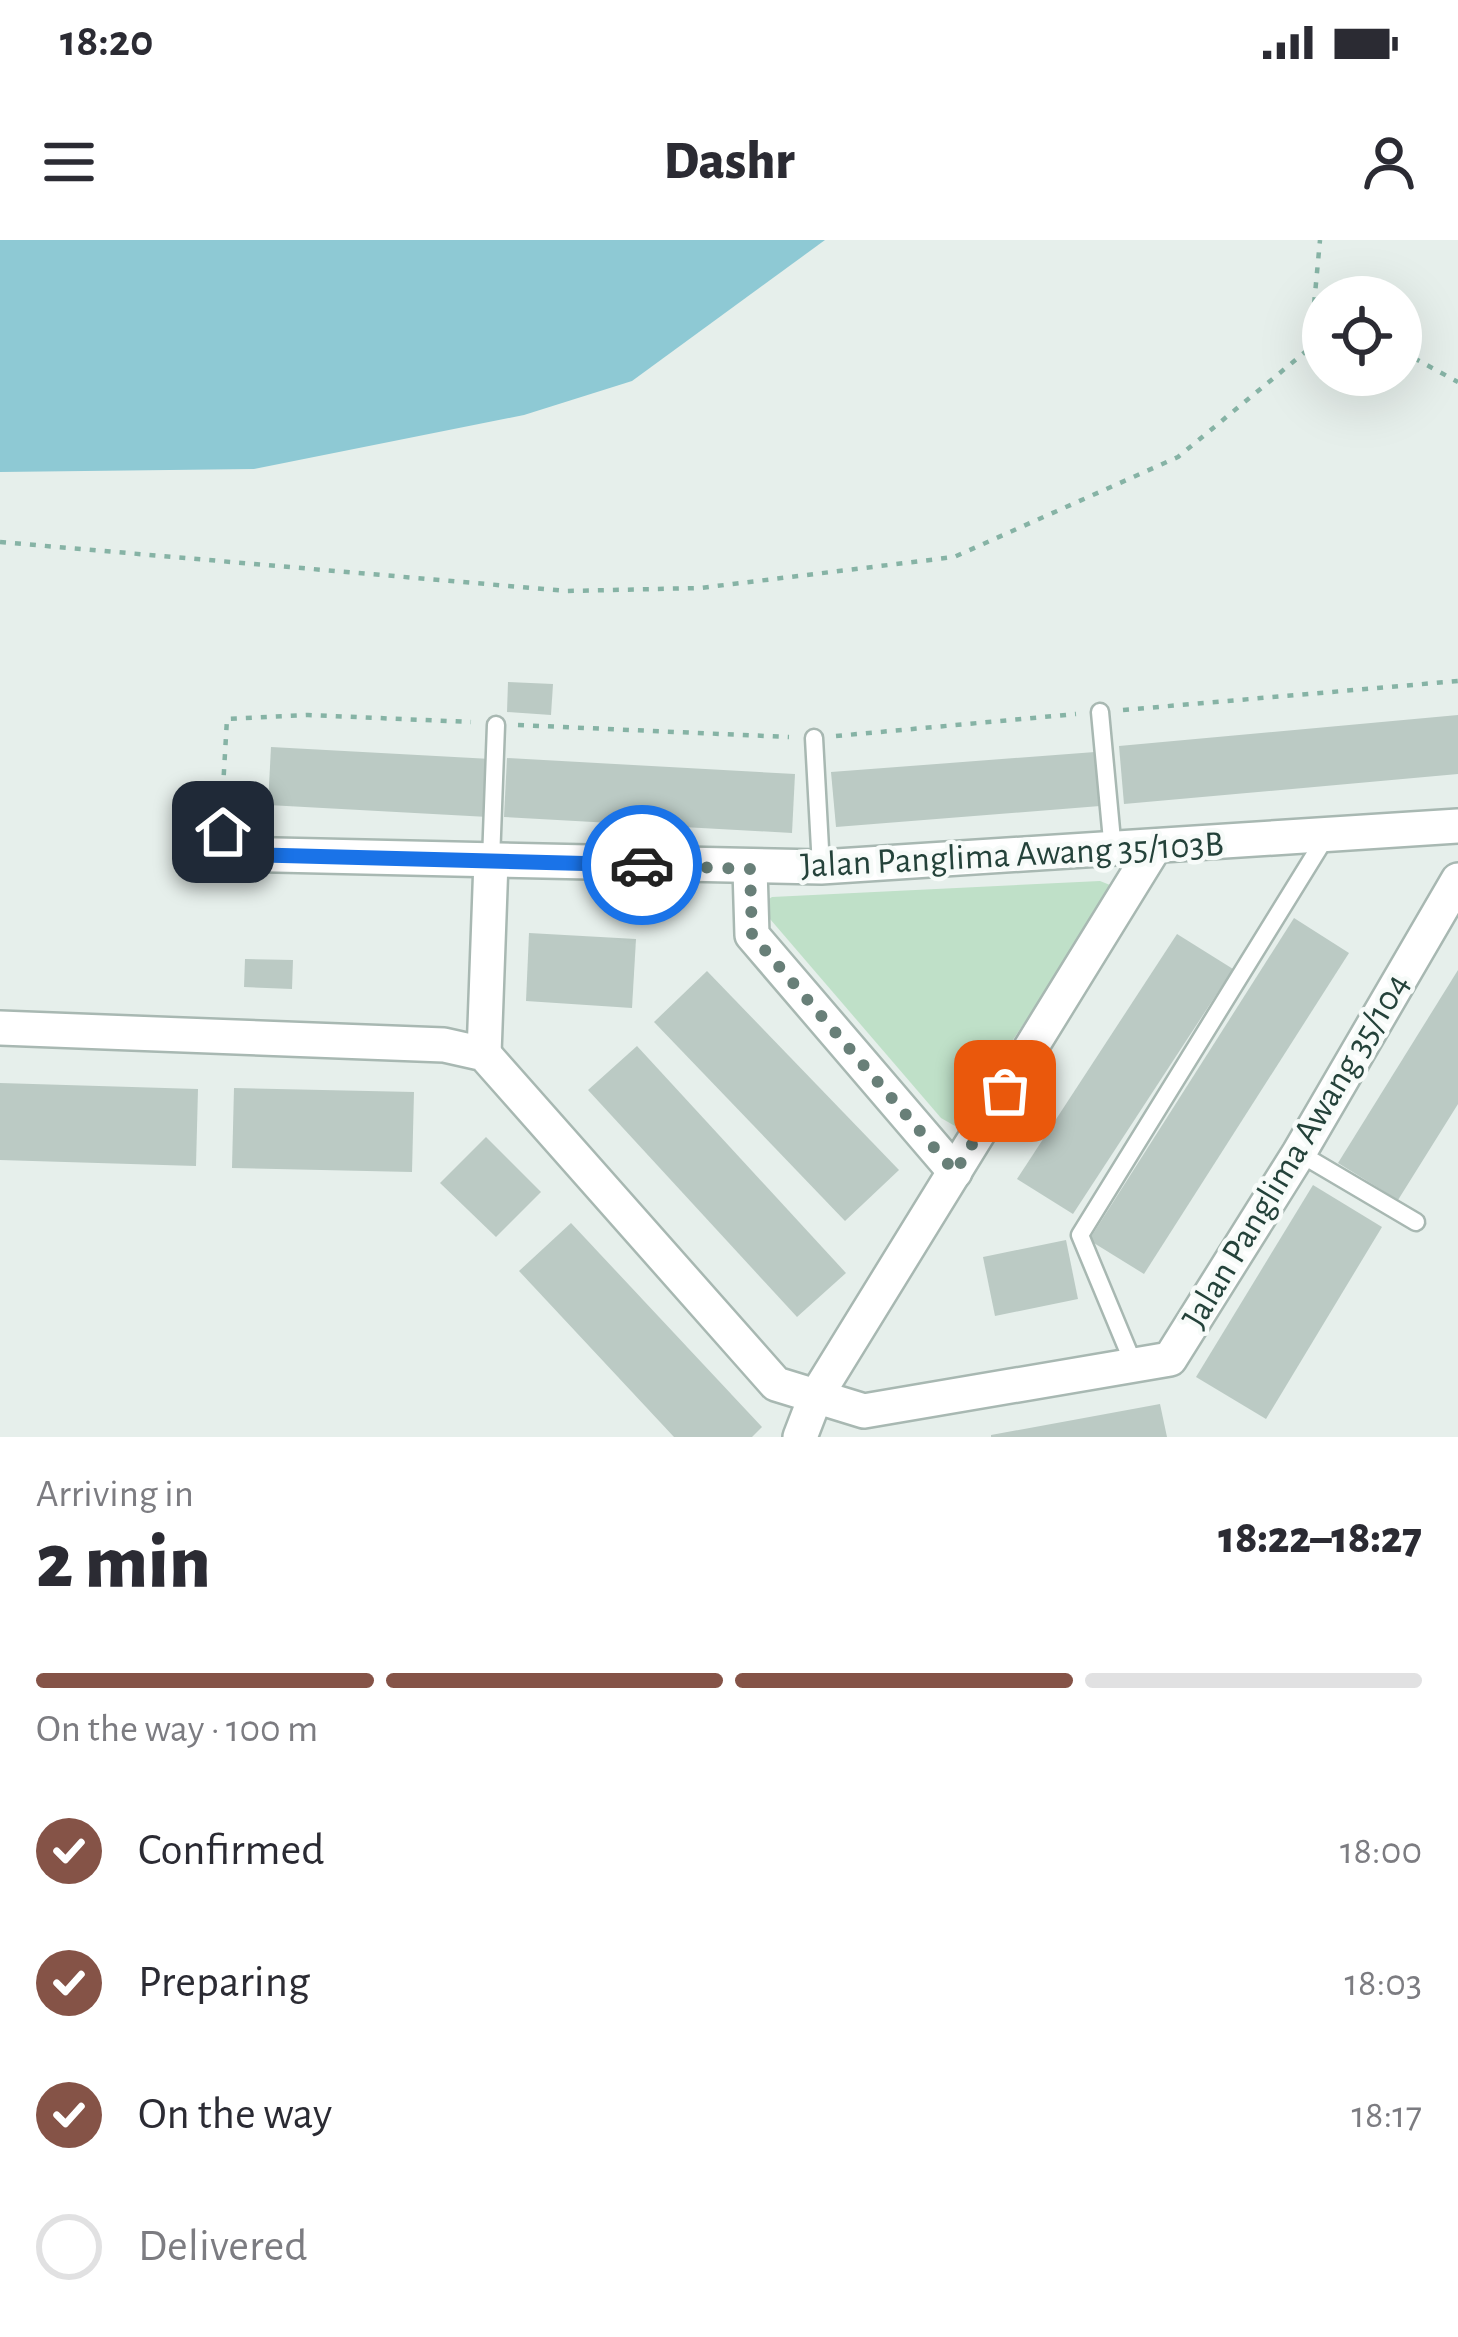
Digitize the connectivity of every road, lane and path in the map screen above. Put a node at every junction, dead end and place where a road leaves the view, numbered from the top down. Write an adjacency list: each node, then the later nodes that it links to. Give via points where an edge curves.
1 (1321, 240): 2 (path)
2 (1317, 276)
3 (1302, 355): 6 (path, via 1178,457 954,557 700,588 567,590)
4 (1422, 362): 5 (path)
5 (1458, 382)
6 (0, 542)
7 (1458, 681): 8 (path)
8 (1100, 712): 10 (path); 15 (lane)
9 (496, 724): 10 (path); 12 (path, via 227,719); 16 (lane)
10 (814, 738): 17 (lane)
11 (1458, 826): 13 (street, Jalan Panglima Awang 35/103B)
12 (223, 832): 16 (street, Jalan Panglima Awang 35/103B, via 227,854)
13 (1327, 836): 14 (street, Jalan Panglima Awang 35/103B); 25 (lane, via 1081,1234)
14 (1154, 848): 15 (street, Jalan Panglima Awang 35/103B); 23 (street)
15 (1113, 851): 17 (street, Jalan Panglima Awang 35/103B)
16 (491, 861): 18 (street, Jalan Panglima Awang 35/103B); 21 (street)
17 (821, 867): 18 (street, Jalan Panglima Awang 35/103B)
18 (750, 869): 23 (street, via 752,935)
19 (1458, 880): 22 (street, Jalan Panglima Awang 35/104)
20 (0, 1028): 21 (street, via 444,1045)
21 (484, 1054): 26 (street, Jalan Panglima Awang 35/104, via 776,1384)
22 (1299, 1153): 24 (lane); 25 (street, Jalan Panglima Awang 35/104, via 1170,1359)
23 (955, 1172): 26 (street)
24 (1416, 1222)
25 (1134, 1365): 26 (street, Jalan Panglima Awang 35/104, via 864,1411)
26 (815, 1398): 27 (street)
27 (800, 1437)

